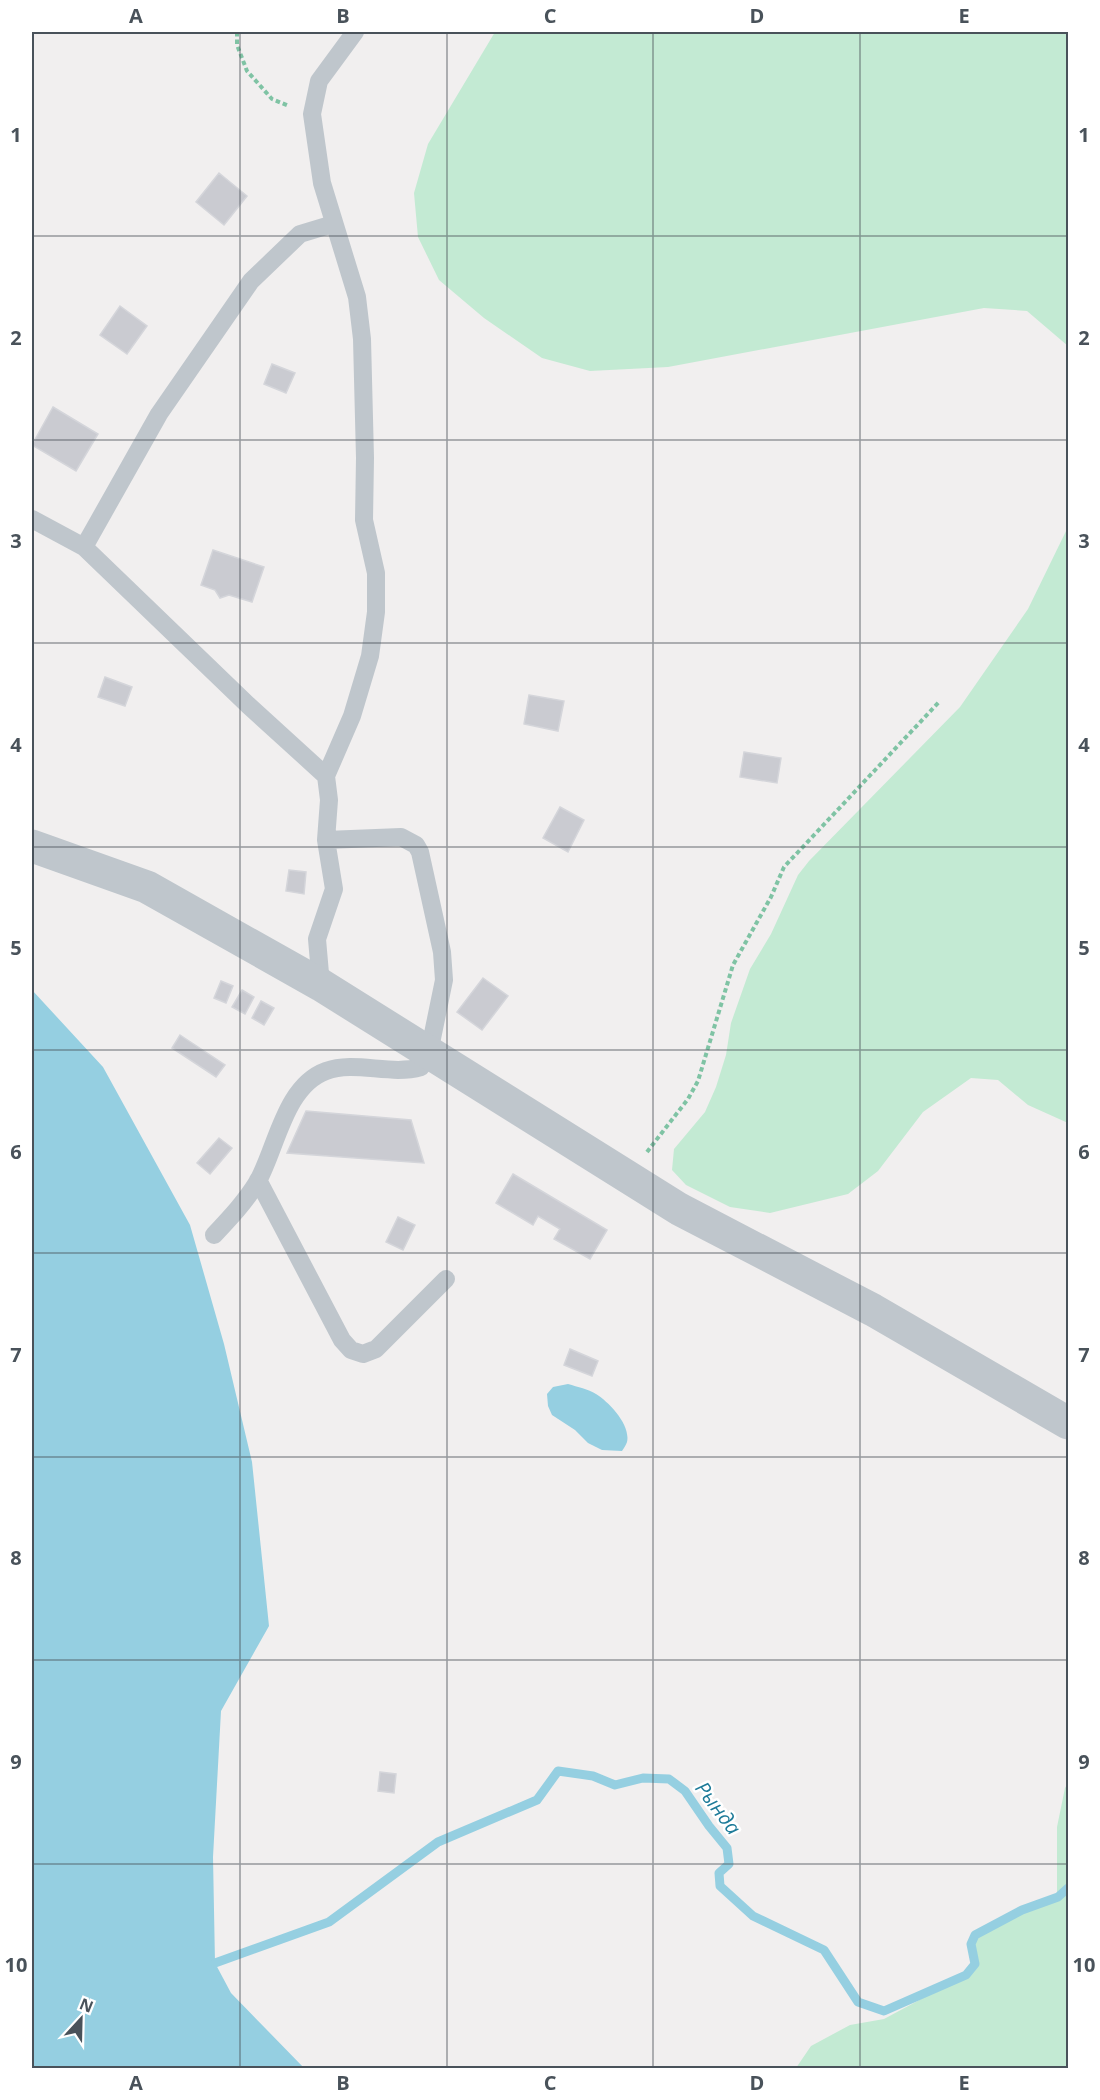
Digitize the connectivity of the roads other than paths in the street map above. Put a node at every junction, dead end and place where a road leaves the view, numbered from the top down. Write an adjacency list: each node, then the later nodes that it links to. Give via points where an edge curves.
1 (355, 32): 2 (lane, via 319,81 312,114 322,183)
2 (333, 224): 4 (lane, via 300,234 251,281 159,414); 5 (lane, via 357,297 362,339 364,520 376,573 376,612 370,656 352,716)
3 (32, 519): 4 (lane)
4 (84, 547): 5 (lane)
5 (326, 776): 6 (lane)
6 (326, 840): 8 (lane, via 334,889 316,939); 9 (lane, via 402,837 420,852 444,965)
7 (32, 846): 8 (street, via 147,887)
8 (321, 984): 9 (street)
9 (429, 1053): 10 (lane, via 421,1067 409,1070 357,1067 327,1070 309,1079 296,1093); 13 (street, via 680,1209 873,1310)
10 (258, 1180): 11 (lane, via 246,1200); 12 (lane, via 342,1340 351,1350 363,1354 376,1349)
11 (214, 1235)
12 (446, 1280)
13 (1068, 1424)

